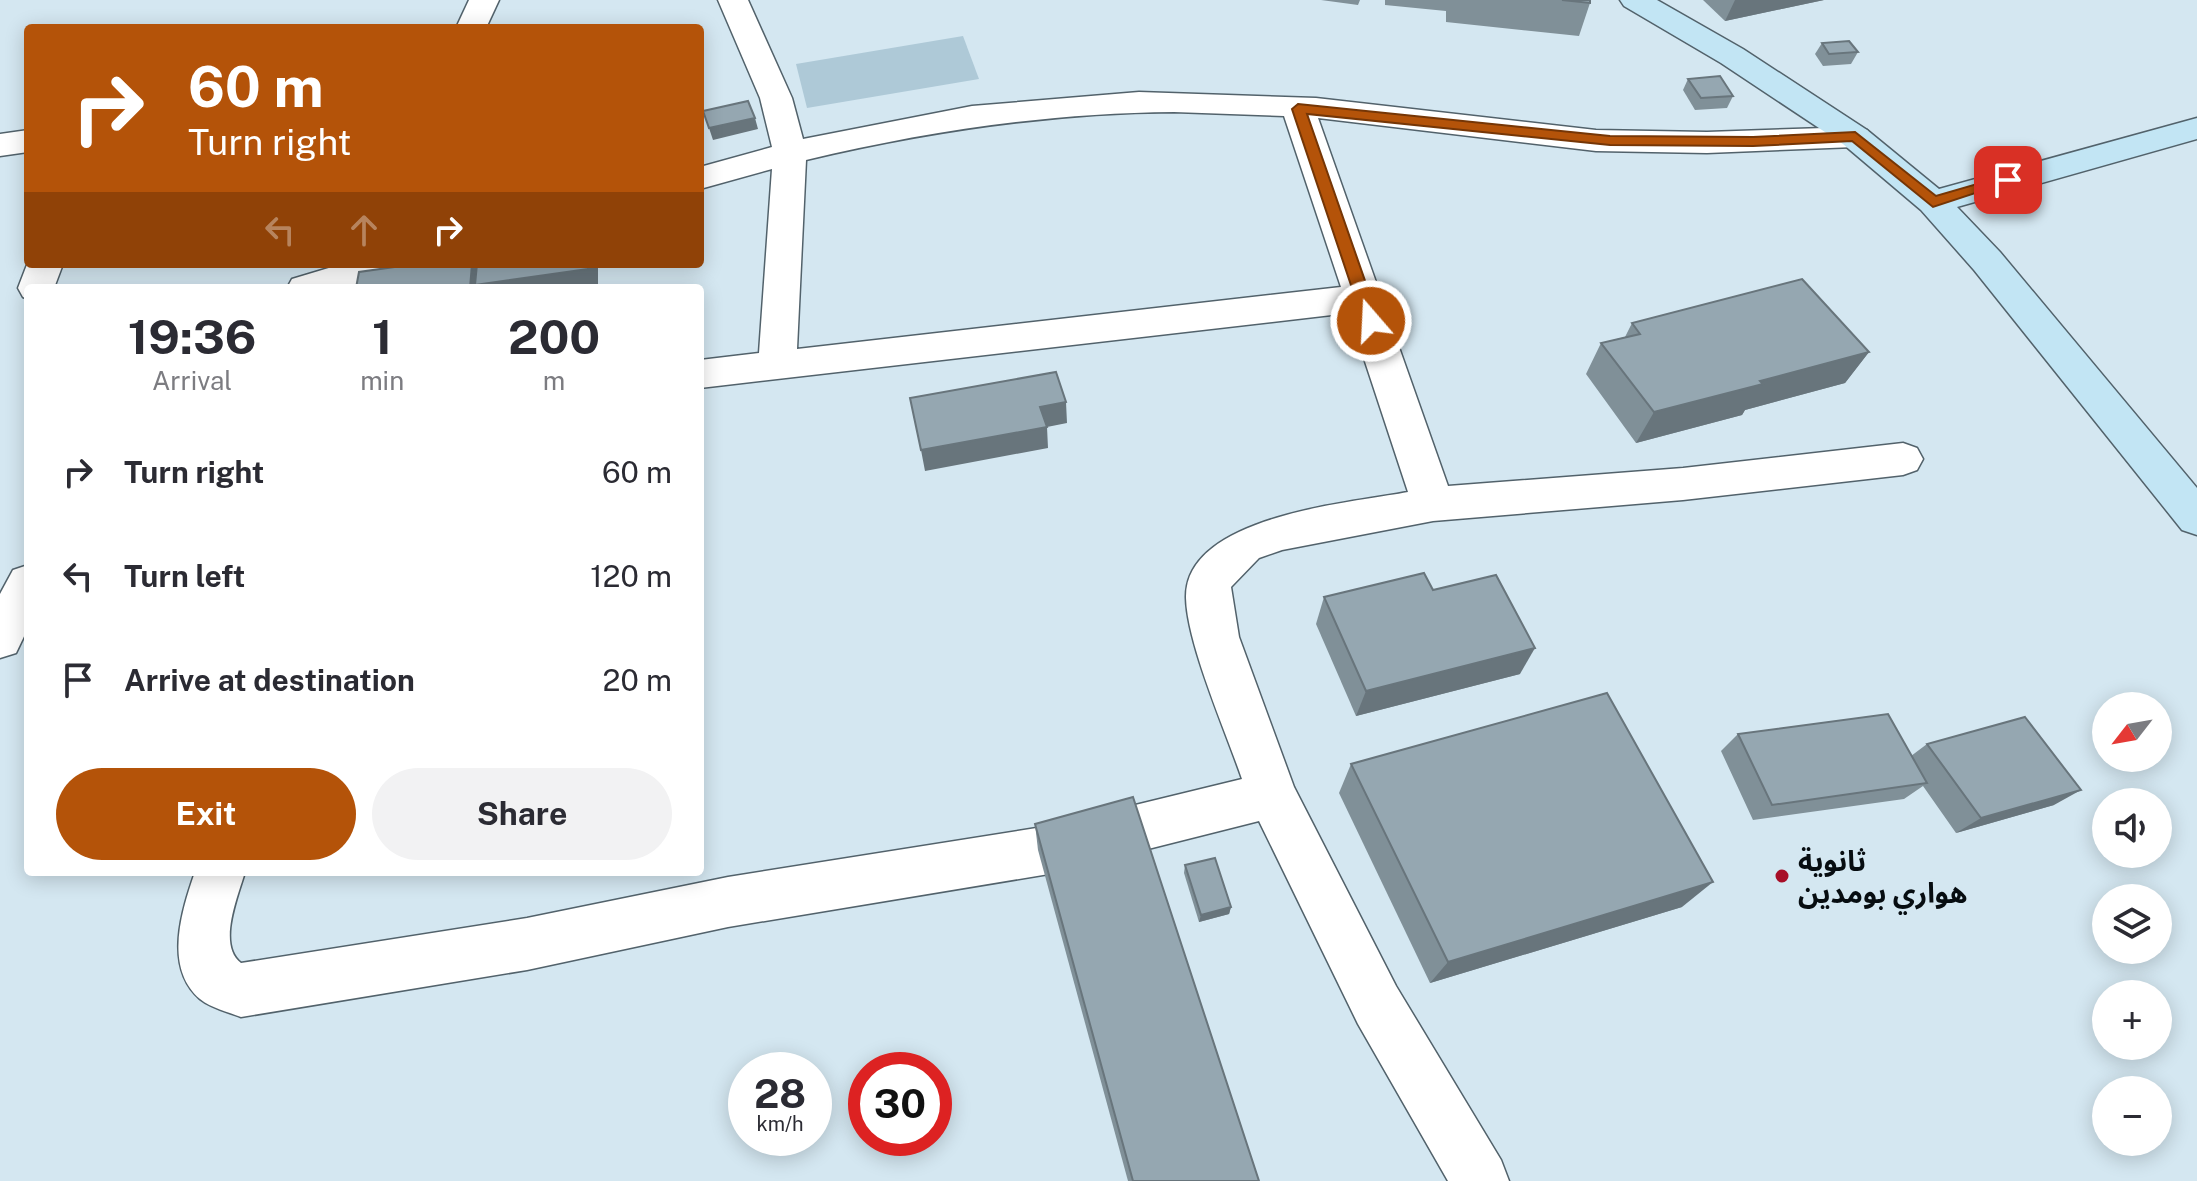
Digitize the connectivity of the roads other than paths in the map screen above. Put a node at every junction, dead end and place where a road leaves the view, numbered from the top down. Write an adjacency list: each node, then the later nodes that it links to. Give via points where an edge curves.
1 (484, 0): 4 (street)
2 (733, 0): 10 (street, via 776,98)
3 (1635, 0): 7 (street)
4 (473, 24)
5 (1298, 109): 7 (street, via 1617,141); 10 (street, via 1138,102 1055,107); 15 (street)
6 (2197, 128): 12 (street)
7 (1855, 137): 12 (street)
8 (24, 142): 9 (street)
9 (0, 145)
10 (790, 151): 11 (street); 16 (street)
11 (704, 177)
12 (1933, 202): 20 (street)
13 (371, 268): 14 (street)
14 (318, 284)
15 (1363, 298): 16 (street); 19 (street)
16 (777, 365): 17 (street)
17 (704, 374)
18 (1903, 459): 19 (street)
19 (1433, 504): 21 (street, via 1279,533 1244,546 1210,580 1216,637)
20 (2197, 518)
21 (1272, 795): 22 (street, via 1049,850 241,990 219,980 203,945); 23 (street, via 1377,1005)
22 (219, 876)
23 (1480, 1181)

